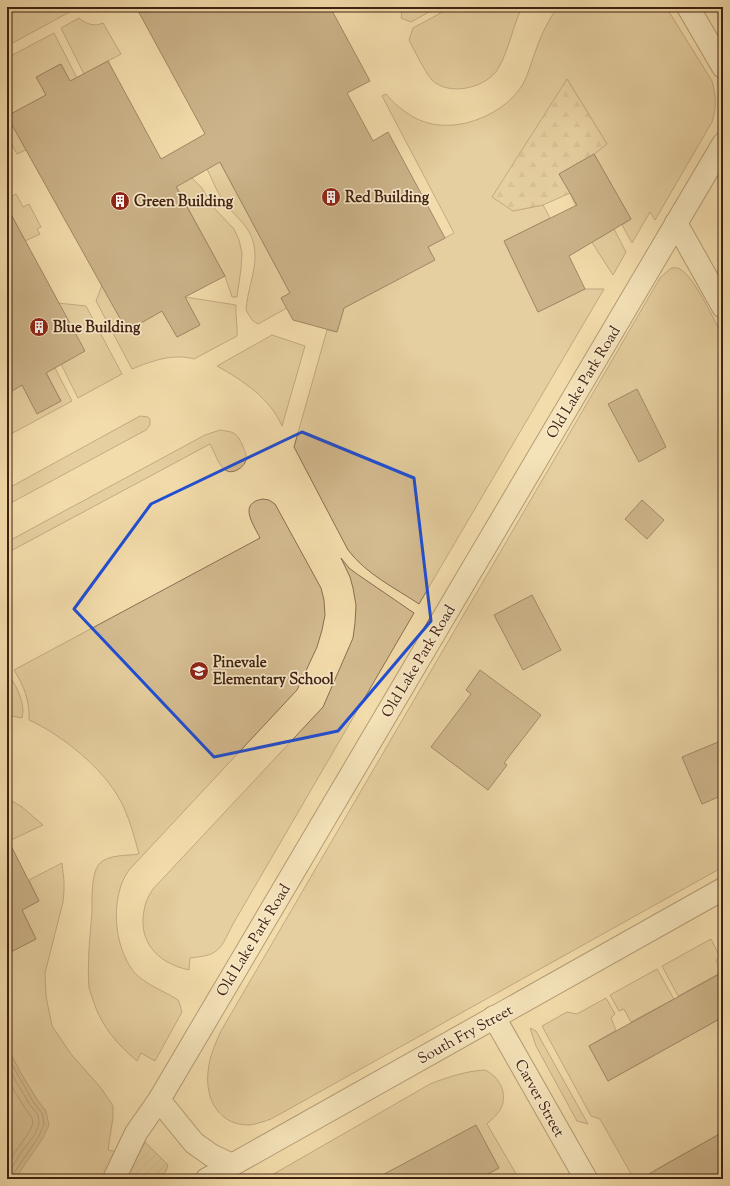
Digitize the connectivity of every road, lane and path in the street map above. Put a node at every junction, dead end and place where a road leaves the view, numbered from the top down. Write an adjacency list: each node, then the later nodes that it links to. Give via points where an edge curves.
1 (688, 7): 2 (street)
2 (723, 67)
3 (723, 144): 4 (street, Old Lake Park Road)
4 (676, 223): 5 (street); 8 (street, Old Lake Park Road)
5 (723, 307)
6 (723, 889): 7 (street, South Fry Street)
7 (494, 1018): 9 (street, South Fry Street); 12 (street, Carver Street)
8 (158, 1100): 9 (street, via 194,1143); 10 (street, Old Lake Park Road, via 136,1134)
9 (232, 1165): 11 (street, South Fry Street)
10 (114, 1179)
11 (207, 1179)
12 (586, 1179)

